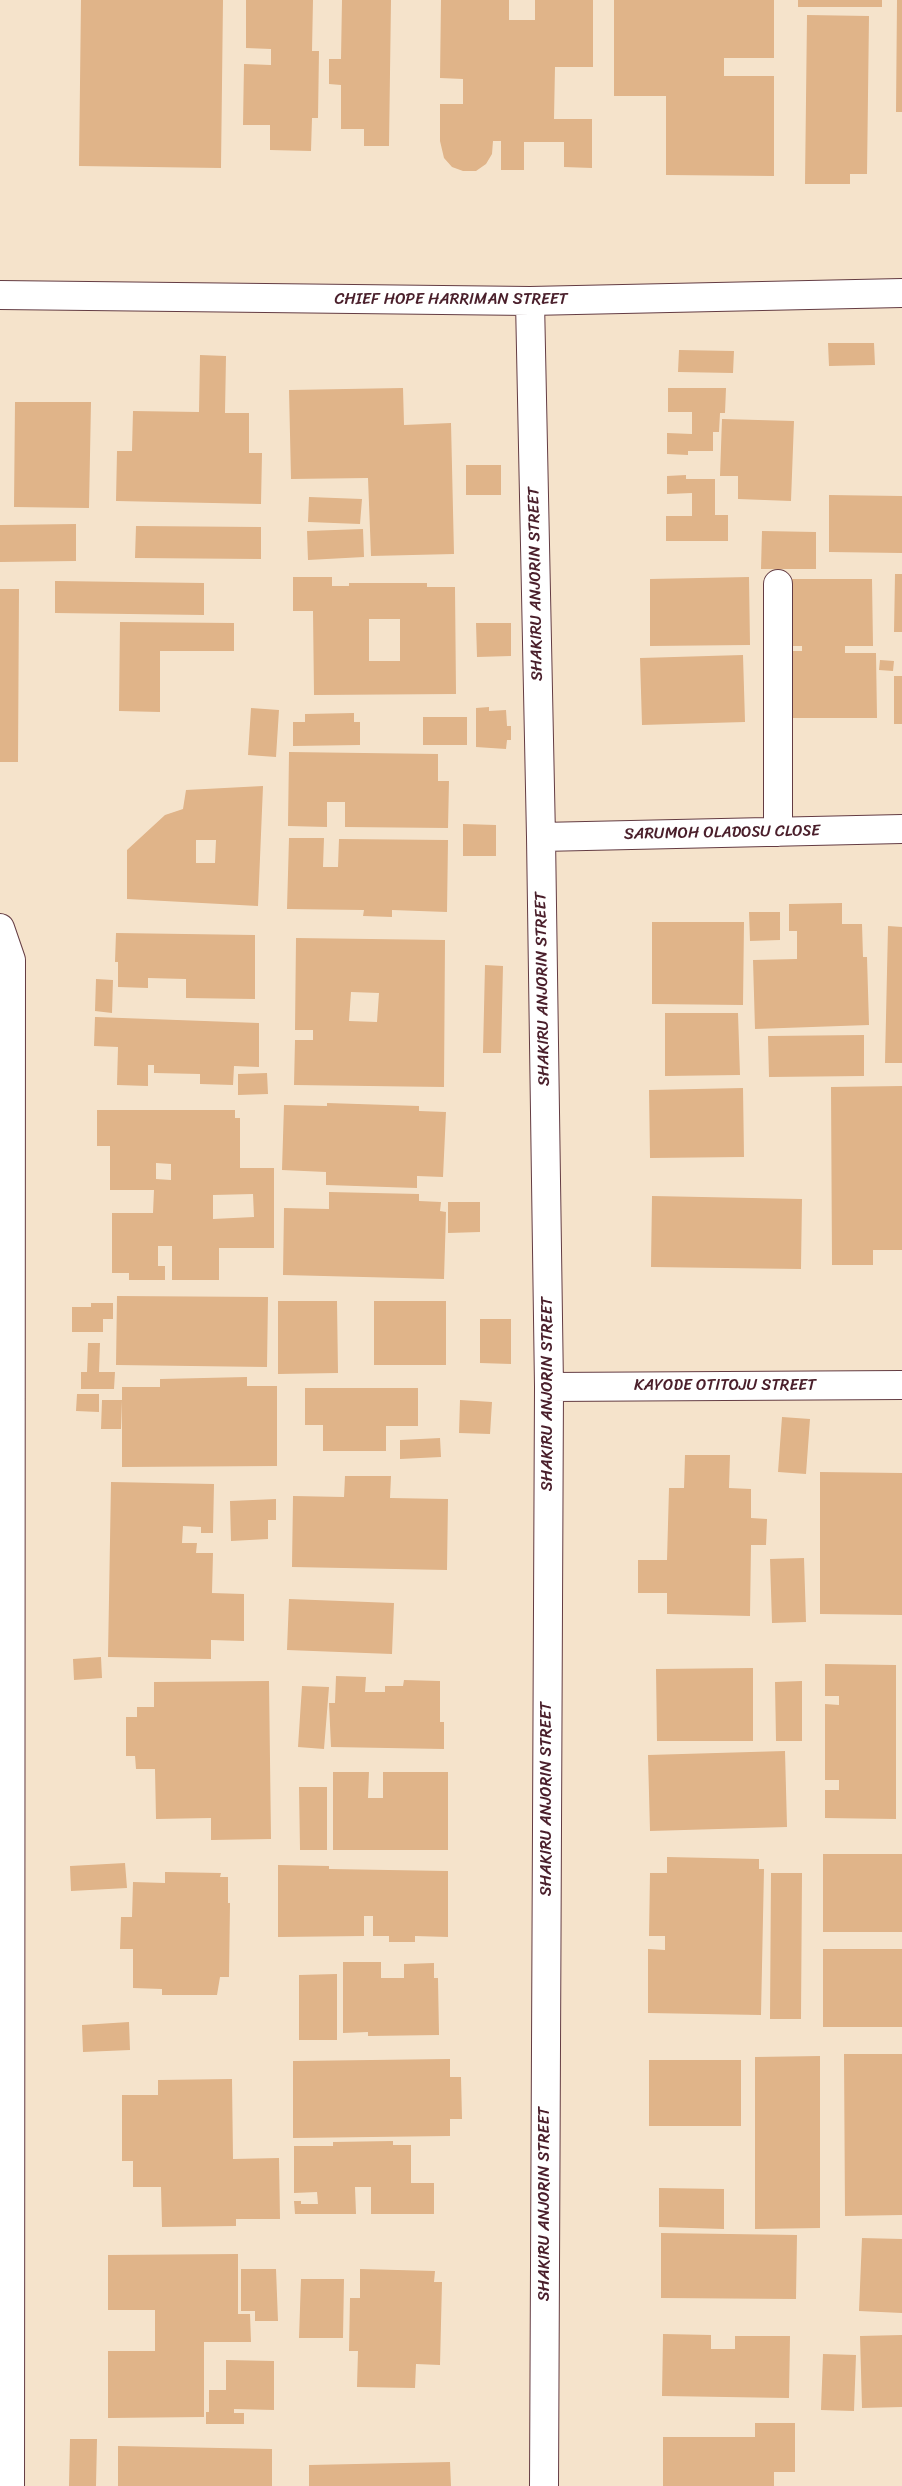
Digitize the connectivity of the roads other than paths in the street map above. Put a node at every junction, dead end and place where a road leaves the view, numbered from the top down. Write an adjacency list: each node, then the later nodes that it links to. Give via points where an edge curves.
1 (902, 293): 3 (street, CHIEF HOPE HARRIMAN STREET)
2 (0, 295): 3 (street, CHIEF HOPE HARRIMAN STREET)
3 (530, 302): 7 (street, SHAKIRU ANJORIN STREET)
4 (778, 584): 6 (street)
5 (902, 828): 6 (street, SARUMOH OLADOSU CLOSE)
6 (778, 832): 7 (street, SARUMOH OLADOSU CLOSE)
7 (541, 837): 10 (street, SHAKIRU ANJORIN STREET)
8 (0, 928): 11 (street, via 11,960)
9 (902, 1385): 10 (street, KAYODE OTITOJU STREET)
10 (549, 1387): 12 (street, SHAKIRU ANJORIN STREET)
11 (10, 2486)
12 (544, 2486)

